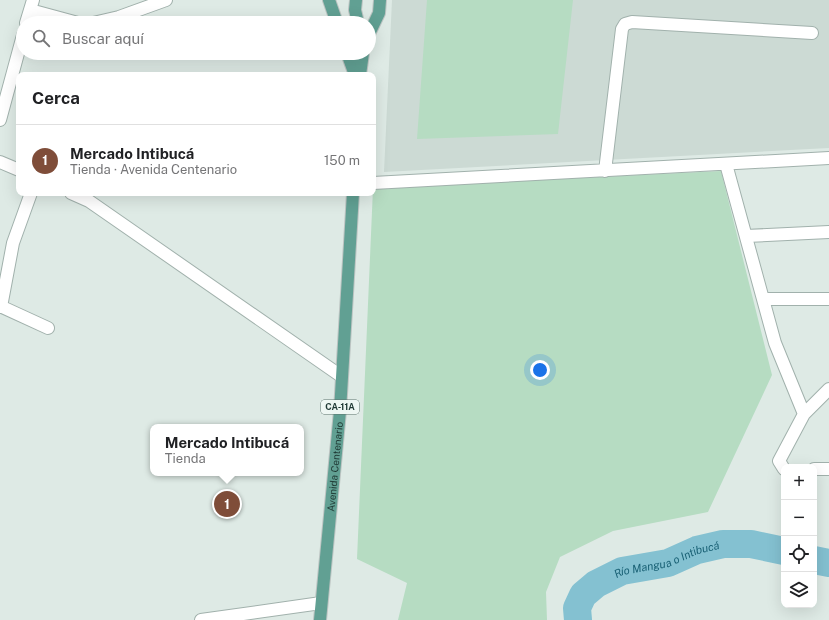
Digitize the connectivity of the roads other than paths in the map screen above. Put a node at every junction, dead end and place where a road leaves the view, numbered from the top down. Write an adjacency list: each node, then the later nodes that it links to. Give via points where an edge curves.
1 (166, 0): 8 (street)
2 (329, 0): 9 (main road)
3 (356, 0): 10 (main road)
4 (380, 0): 11 (main road)
5 (31, 5): 6 (street); 7 (street)
6 (28, 16)
7 (60, 16)
8 (122, 16)
9 (335, 16)
10 (356, 16)
11 (376, 19)
12 (812, 33): 23 (street, via 632,22 626,24 622,29)
13 (16, 60): 18 (street)
14 (350, 60): 16 (main road)
15 (362, 60): 17 (main road)
16 (354, 72)
17 (360, 72)
18 (0, 120)
19 (829, 158): 21 (street)
20 (0, 162): 22 (street)
21 (726, 164): 23 (street); 29 (street)
22 (16, 169)
23 (605, 171): 24 (street)
24 (376, 183)
25 (30, 196): 32 (street, via 13,243)
26 (78, 196): 34 (street, via 89,201)
27 (353, 196): 34 (main road, Avenida Centenario / CA-11A)
28 (829, 232): 29 (street)
29 (746, 236): 30 (street)
30 (764, 298): 31 (street); 36 (street, via 775,343)
31 (829, 299)
32 (0, 307): 33 (street)
33 (48, 328)
34 (342, 376): 40 (main road, Avenida Centenario / CA-11A)
35 (829, 390): 36 (street)
36 (804, 414): 37 (street, via 779,461)
37 (781, 464)
38 (817, 469): 39 (street)
39 (829, 469)
40 (321, 603): 41 (street); 42 (main road, Avenida Centenario / CA-11A)
41 (201, 620)
42 (320, 620)

